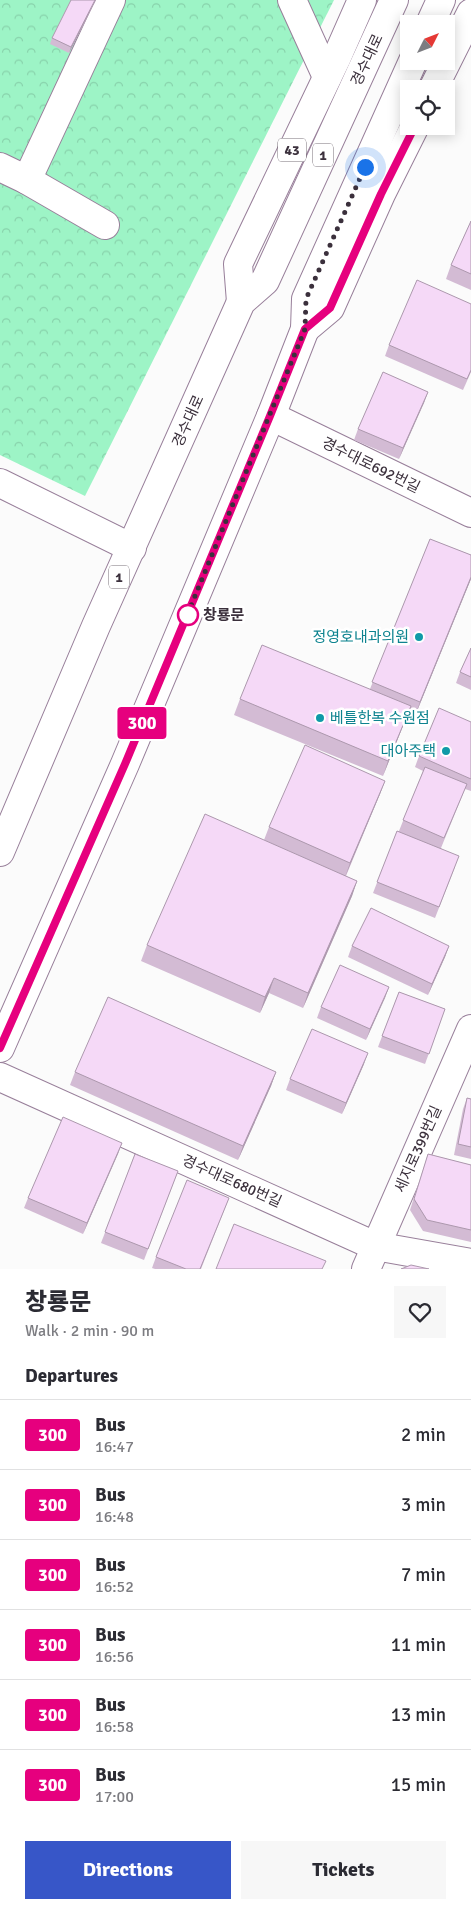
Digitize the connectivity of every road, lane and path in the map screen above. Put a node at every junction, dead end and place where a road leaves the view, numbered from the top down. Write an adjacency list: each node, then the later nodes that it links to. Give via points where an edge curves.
1 (111, 0): 13 (main road)
2 (292, 0): 9 (main road)
3 (362, 0): 9 (main road, 43)
4 (394, 0): 15 (main road, 경수대로 / 1, via 265,281)
5 (441, 0): 7 (main road)
6 (471, 13): 10 (main road)
7 (434, 15)
8 (409, 70): 16 (main road, via 306,299)
9 (327, 77): 15 (main road, 43, via 238,264)
10 (438, 80)
11 (410, 135): 16 (main road, via 330,308)
12 (0, 167): 13 (main road)
13 (27, 180): 14 (main road)
14 (105, 225)
15 (241, 302): 20 (main road, 경수대로 / 1)
16 (305, 329): 17 (main road)
17 (270, 416): 19 (main road, 경수대로692번길); 23 (main road, via 125,764)
18 (0, 483): 20 (main road)
19 (471, 513)
20 (132, 548): 21 (main road, 경수대로 / 1)
21 (0, 852)
22 (471, 1030): 25 (main road, 세지로399번길)
23 (0, 1048)
24 (0, 1077): 25 (main road, 경수대로680번길)
25 (370, 1257): 26 (main road, 경수대로680번길)
26 (471, 1263)

